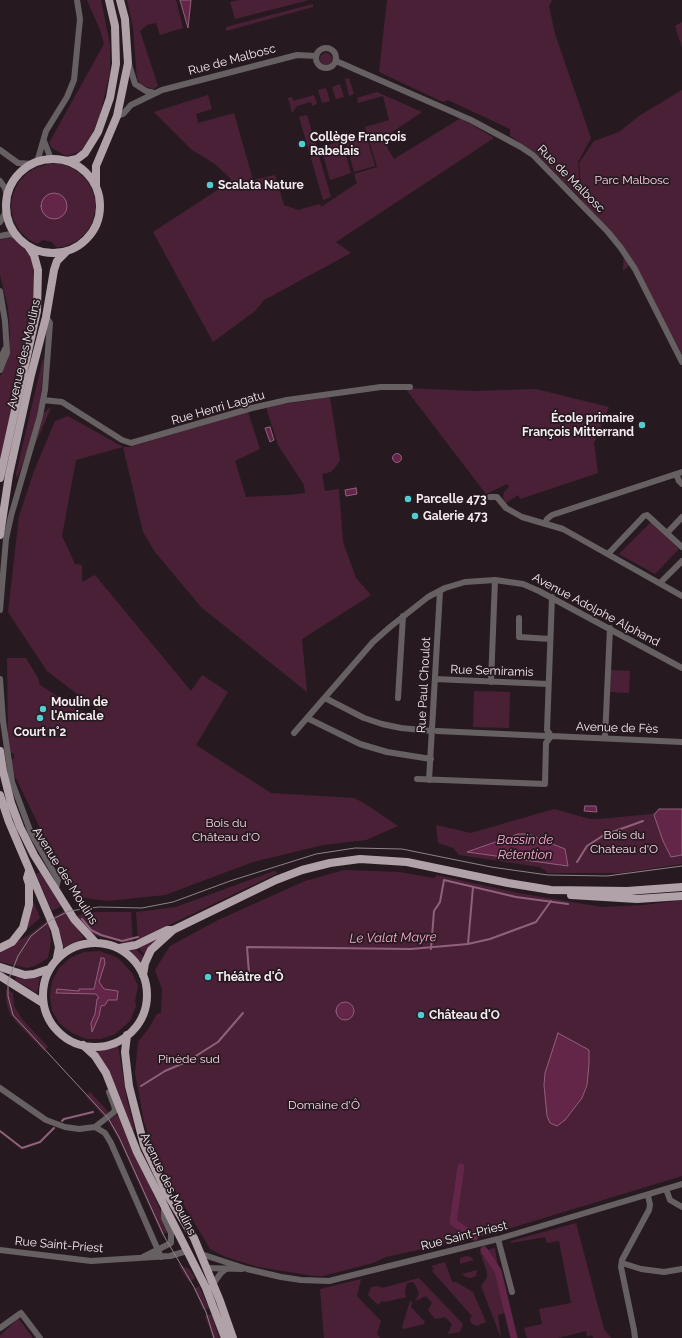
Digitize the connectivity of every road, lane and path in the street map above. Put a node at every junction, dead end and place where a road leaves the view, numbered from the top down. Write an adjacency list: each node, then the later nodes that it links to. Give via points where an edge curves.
1 (77, 0): 9 (street, via 80,19 74,80 67,97 46,131)
2 (109, 0): 12 (main road, via 115,26 116,64 110,98 98,132 85,153 77,159)
3 (120, 0): 6 (main road, via 125,19)
4 (316, 56): 5 (street, via 317,63 322,68 329,68); 5 (street, Rue de Malbosc, via 319,50 327,48 336,54); 7 (street, Rue de Malbosc, via 297,54)
5 (336, 61): 27 (street, Rue de Malbosc, via 471,120 533,156 608,232 635,269)
6 (128, 63): 7 (street, via 136,84); 8 (main road)
7 (154, 93): 8 (street, Rue de Malbosc)
8 (117, 116): 15 (main road, via 96,166)
9 (44, 141): 11 (street); 13 (street)
10 (0, 150): 13 (street, via 18,163)
11 (51, 159): 12 (main road); 13 (main road)
12 (67, 161): 15 (main road, via 84,170)
13 (34, 163): 16 (main road, via 14,180)
14 (0, 181): 16 (street)
15 (96, 186): 22 (main road, via 100,204 95,228 83,243)
16 (7, 198): 17 (main road)
17 (6, 210): 18 (street); 20 (main road, via 11,227)
18 (0, 222)
19 (0, 236): 20 (street, via 10,234)
20 (18, 237): 21 (main road)
21 (27, 246): 22 (main road, via 43,252); 32 (main road, Avenue des Moulins, via 34,255 38,270 37,311)
22 (66, 252): 24 (main road, Avenue des Moulins, via 57,261 54,270)
23 (0, 291): 25 (street, via 5,321)
24 (46, 317): 30 (street, via 50,323); 38 (main road, Avenue des Moulins, via 9,475)
25 (5, 349): 26 (street); 28 (street, via 6,360)
26 (0, 360)
27 (682, 362)
28 (0, 370)
29 (410, 387): 30 (street, Rue Henri Lagatu, via 381,387 287,400 131,443 122,440 62,402)
30 (43, 400): 47 (street, via 6,539)
31 (679, 473): 33 (street, via 679,481); 36 (street, via 552,515)
32 (0, 478)
33 (682, 484)
34 (490, 497): 36 (street, via 497,497 506,508 522,517)
35 (682, 517): 37 (street)
36 (545, 523): 40 (street, via 563,529)
37 (667, 533): 39 (street); 40 (street, via 650,516 644,516)
38 (0, 535)
39 (682, 547)
40 (608, 554): 43 (street)
41 (682, 561): 43 (street)
42 (495, 580): 44 (street, Avenue Adolphe Alphand, via 465,582); 46 (street, Avenue Adolphe Alphand, via 523,584); 55 (street)
43 (660, 583): 45 (street)
44 (440, 591): 48 (street, Avenue Adolphe Alphand); 54 (street, Rue Paul Choulot)
45 (682, 596)
46 (552, 597): 50 (street, Avenue Adolphe Alphand); 51 (street)
47 (0, 610)
48 (403, 616): 57 (street, Avenue Adolphe Alphand, via 373,642); 58 (street)
49 (519, 618): 51 (street, via 519,637)
50 (610, 628): 52 (street, Avenue Adolphe Alphand); 63 (street)
51 (550, 639): 56 (street)
52 (682, 668)
53 (0, 679): 72 (street, via 12,782 30,833 58,880)
54 (435, 679): 55 (street, Rue Semiramis); 60 (street, Rue Paul Choulot)
55 (491, 682): 56 (street, Rue Semiramis)
56 (548, 684): 62 (street)
57 (325, 698): 59 (street, Avenue Adolphe Alphand); 60 (street, Avenue de Fès, via 364,718 382,724)
58 (398, 698)
59 (308, 718): 61 (street, Avenue Adolphe Alphand); 66 (street, via 360,744 387,752)
60 (434, 731): 62 (street, Avenue de Fès); 66 (street, Rue Paul Choulot)
61 (294, 733)
62 (548, 736): 63 (street, Avenue de Fès); 68 (street, via 545,784)
63 (605, 738): 64 (street, Avenue de Fès)
64 (682, 742)
65 (0, 751): 72 (main road, Avenue des Moulins, via 11,803 20,827)
66 (431, 759): 68 (street, Rue Paul Choulot)
67 (417, 779): 68 (street)
68 (429, 780)
69 (0, 795): 70 (main road, Avenue des Moulins, via 8,822)
70 (30, 870): 77 (main road, via 27,878 29,905 23,928 12,942); 79 (main road, Avenue des Moulins, via 55,930 59,947)
71 (682, 887): 73 (main road, via 627,891)
72 (56, 888): 76 (main road, Avenue des Moulins, via 80,928)
73 (551, 890): 74 (main road, via 560,894 605,898); 75 (main road, via 508,884 407,862 378,859 345,861 312,867 276,880)
74 (682, 896)
75 (173, 930): 78 (main road, via 167,930 136,945); 82 (main road, via 152,950 145,963)
76 (95, 942): 78 (main road); 79 (main road, via 74,947)
77 (0, 948)
78 (119, 948): 82 (main road, via 134,960)
79 (58, 958): 81 (main road)
80 (0, 967): 81 (main road, via 25,975)
81 (49, 969): 84 (main road, via 45,980)
82 (143, 975): 85 (main road, via 147,989 145,1010 135,1028)
83 (0, 976): 84 (main road)
84 (43, 1003): 86 (main road, via 48,1018 57,1030 68,1040)
85 (127, 1035): 86 (main road, via 106,1045); 101 (main road, Avenue des Moulins, via 125,1052 130,1086 144,1145 155,1172)
86 (83, 1045): 87 (main road, Avenue des Moulins, via 95,1056)
87 (107, 1077): 89 (street, via 115,1110); 93 (main road, Avenue des Moulins, via 137,1152)
88 (0, 1088): 89 (street, via 46,1120 79,1129)
89 (95, 1127): 98 (street, via 105,1133 111,1143)
90 (682, 1184): 91 (street, Rue Saint-Priest)
91 (666, 1189): 92 (street, Rue Saint-Priest); 94 (street, via 670,1200)
92 (648, 1195): 95 (street, Rue Saint-Priest); 105 (street, via 649,1210)
93 (164, 1207): 96 (main road, Avenue des Moulins); 97 (street, via 164,1218 171,1233)
94 (682, 1207)
95 (498, 1240): 107 (street, Rue Saint-Priest, via 329,1281 301,1280); 111 (street)
96 (182, 1242): 97 (street, Rue Saint-Priest); 100 (main road, Avenue des Moulins); 101 (main road, via 187,1241)
97 (172, 1243): 98 (street, Rue Saint-Priest)
98 (158, 1249): 102 (street); 103 (street, Rue Saint-Priest)
99 (0, 1250): 103 (street, Rue Saint-Priest, via 91,1261)
100 (187, 1251): 102 (street, Rue Saint-Priest); 104 (main road, Avenue des Moulins)
101 (201, 1254): 106 (main road, Avenue des Moulins); 107 (street, Rue Saint-Priest)
102 (161, 1257): 103 (street, Rue Saint-Priest)
103 (140, 1258)
104 (191, 1259): 106 (main road, via 202,1268); 114 (main road, Avenue des Moulins, via 212,1302)
105 (622, 1264): 108 (street, via 664,1272); 116 (street)
106 (207, 1268): 109 (street, Rue Saint-Priest); 110 (main road, Avenue des Moulins)
107 (247, 1269): 109 (street, Rue Saint-Priest)
108 (682, 1269)
109 (226, 1270): 110 (street)
110 (213, 1284): 115 (main road, Avenue des Moulins)
111 (512, 1292)
112 (0, 1328): 113 (street, via 21,1313)
113 (40, 1338)
114 (225, 1338)
115 (233, 1338)
116 (635, 1338)

